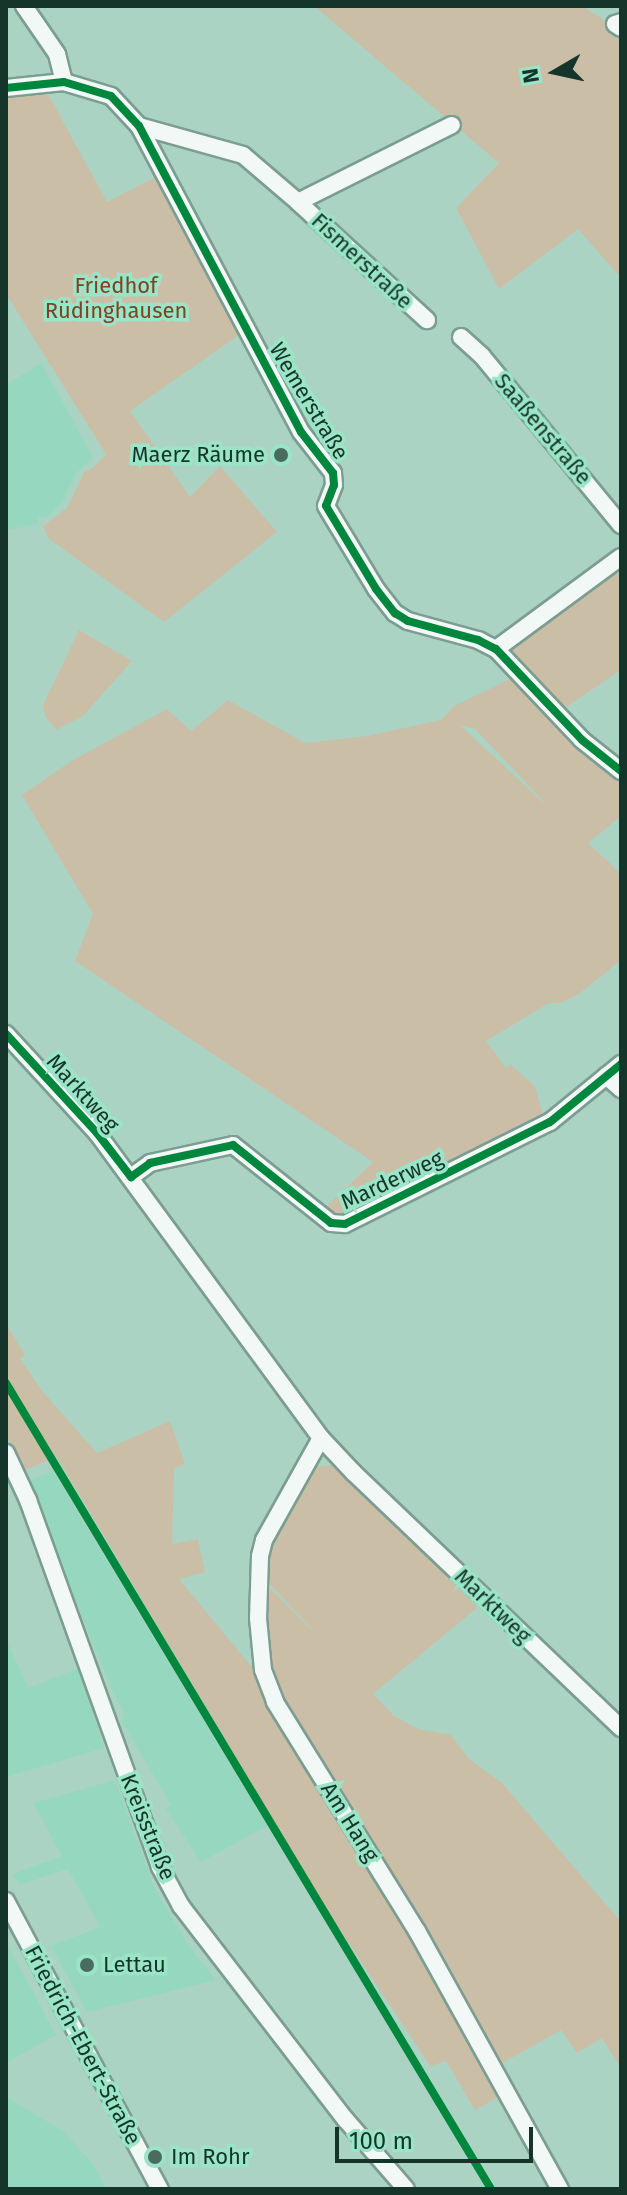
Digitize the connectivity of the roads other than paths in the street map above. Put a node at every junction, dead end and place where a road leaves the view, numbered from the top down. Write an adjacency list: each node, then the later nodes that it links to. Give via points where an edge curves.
1 (24, 6): 2 (street, via 57,54)
2 (64, 82): 3 (street, Wemerstraße); 5 (street, Wemerstraße, via 111,96)
3 (6, 88)
4 (452, 125): 6 (street, Fismerstraße)
5 (139, 126): 6 (street, Fismerstraße, via 243,155); 11 (street, Wemerstraße, via 301,432 333,473 334,485 319,506 356,561 395,613)
6 (298, 202): 7 (street, Fismerstraße)
7 (427, 320)
8 (461, 337): 9 (street, Saaßenstraße)
9 (621, 525)
10 (621, 557): 11 (street)
11 (496, 649): 12 (street, Wemerstraße, via 582,740)
12 (621, 771)
13 (6, 1034): 17 (street, Marktweg)
14 (621, 1064): 15 (street, Marderweg)
15 (606, 1076): 16 (street); 17 (street, Marderweg, via 550,1122 345,1224 331,1223 233,1145 150,1163)
16 (621, 1089)
17 (131, 1177): 18 (street, Marktweg)
18 (321, 1438): 20 (street, Marktweg); 24 (street, Am Hang, via 260,1556 263,1670 275,1702 417,1931)
19 (6, 1453): 23 (street, Kreisstraße, via 174,1893 245,1993)
20 (621, 1728)
21 (6, 1901): 22 (street, Friedrich-Ebert-Straße)
22 (160, 2189)
23 (406, 2189)
24 (560, 2189)

